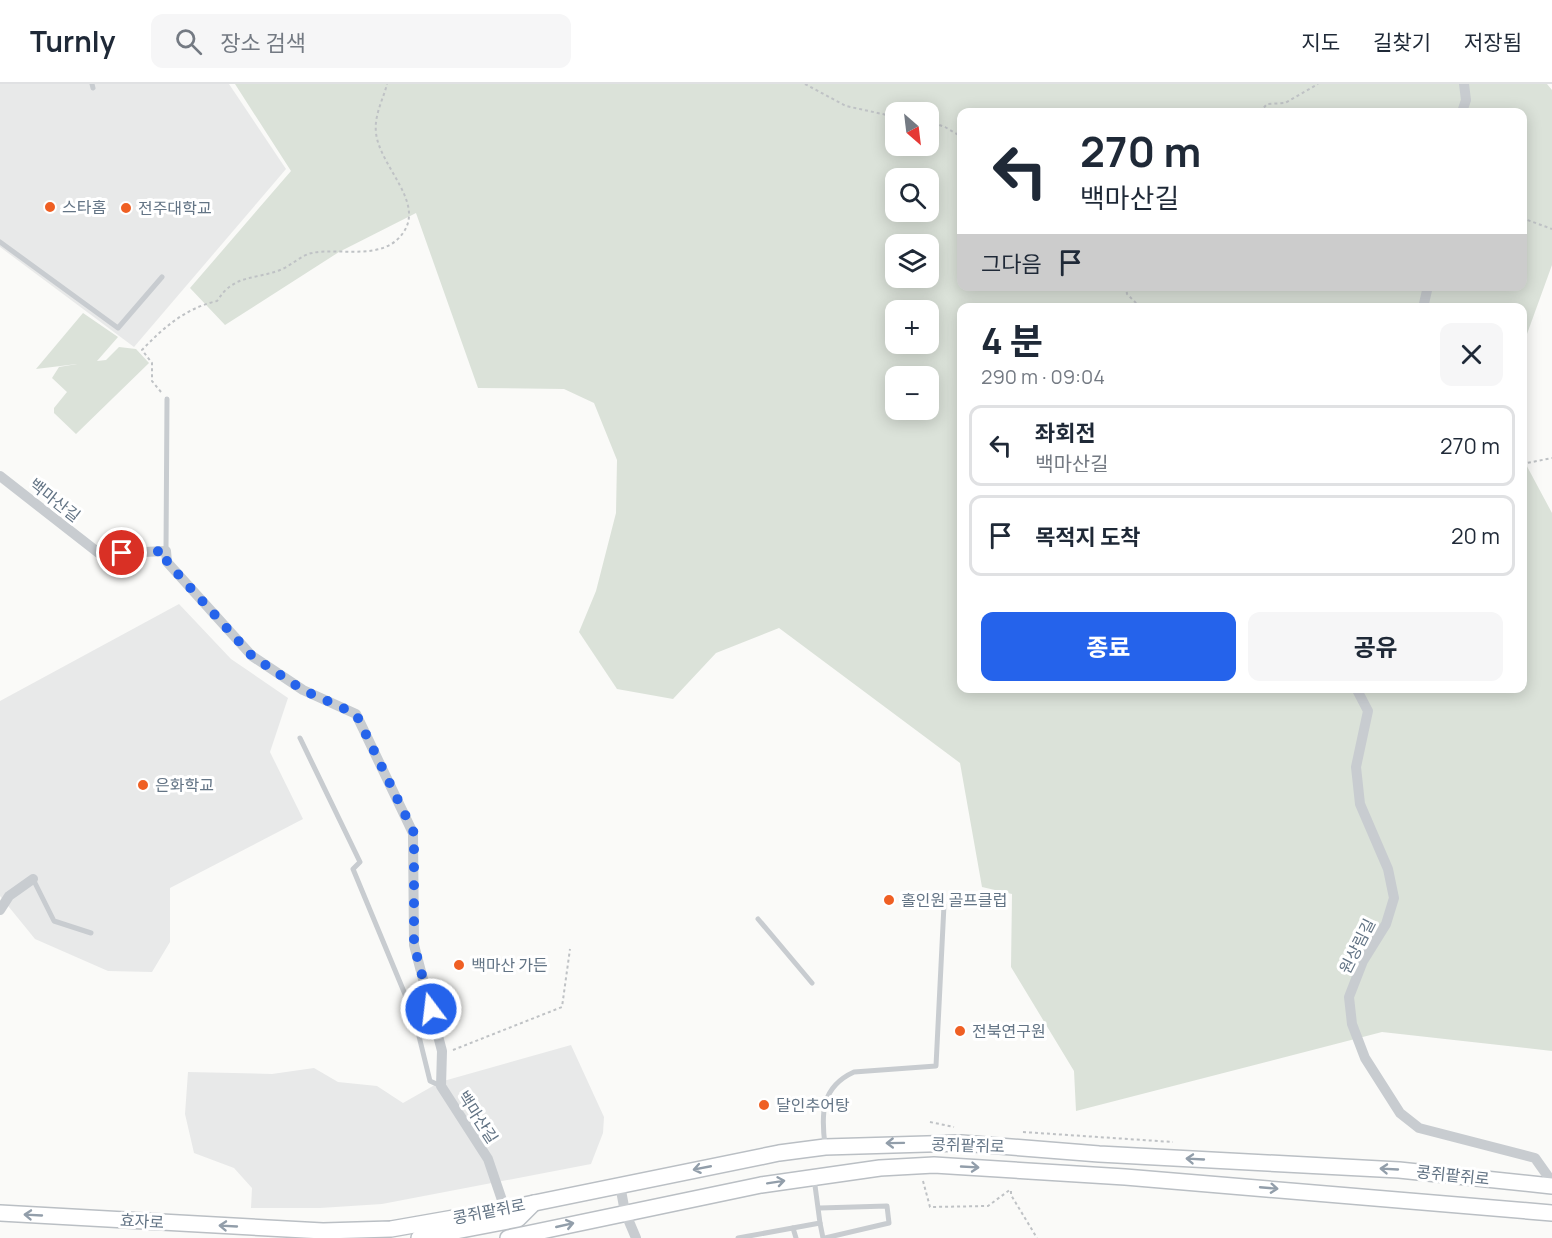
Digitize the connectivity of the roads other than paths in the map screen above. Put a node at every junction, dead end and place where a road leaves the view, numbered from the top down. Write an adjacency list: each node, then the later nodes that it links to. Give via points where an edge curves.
1 (1464, 84): 2 (street)
2 (1463, 108)
3 (0, 242): 4 (lane, via 118,328)
4 (162, 277)
5 (167, 399): 7 (lane)
6 (0, 476): 7 (street, 백마산길, via 100,554)
7 (166, 551): 16 (street, 백마산길, via 167,562 252,656 303,690 356,714 414,833 414,945 442,1054)
8 (1359, 693): 19 (street, 원상림길, via 1368,711 1356,767 1360,804 1388,869 1394,898 1386,924 1363,961 1349,997 1352,1024 1365,1058 1400,1113 1419,1128 1535,1158)
9 (300, 738): 16 (lane, via 360,862 353,869 414,1016 430,1081)
10 (33, 879): 12 (street, via 9,896); 14 (lane, via 54,921)
11 (944, 905): 17 (lane, via 936,1066 854,1072 844,1077 825,1100 821,1118)
12 (0, 910)
13 (758, 918): 15 (lane)
14 (91, 933)
15 (812, 983)
16 (441, 1086): 23 (street, 백마산길, via 488,1159)
17 (825, 1147): 19 (main road, 콩쥐팥쥐로, one-way to 17, via 1399,1170 961,1143); 20 (main road, 콩쥐팥쥐로, one-way to 20)
18 (813, 1176): 22 (lane); 24 (main road, 콩쥐팥쥐로, one-way to 18); 26 (main road, 콩쥐팥쥐로, one-way to 26, via 918,1166 1012,1170)
19 (1552, 1184)
20 (620, 1185): 21 (main road, 콩쥐팥쥐로); 24 (street)
21 (534, 1203): 23 (main road, 콩쥐팥쥐로); 31 (main road, via 518,1219)
22 (820, 1208): 27 (lane); 36 (lane, via 887,1206 889,1223)
23 (505, 1209): 29 (main road, 콩쥐팥쥐로)
24 (625, 1212): 32 (main road, 콩쥐팥쥐로, one-way to 24); 33 (street)
25 (0, 1213): 29 (main road, 효자로, one-way to 25, via 323,1231)
26 (1552, 1213)
27 (820, 1223): 28 (lane); 36 (lane)
28 (793, 1228): 30 (lane); 35 (lane)
29 (391, 1229)
30 (755, 1236): 34 (lane)
31 (419, 1238)
32 (508, 1238)
33 (636, 1238)
34 (738, 1238)
35 (796, 1238)
36 (824, 1238)

